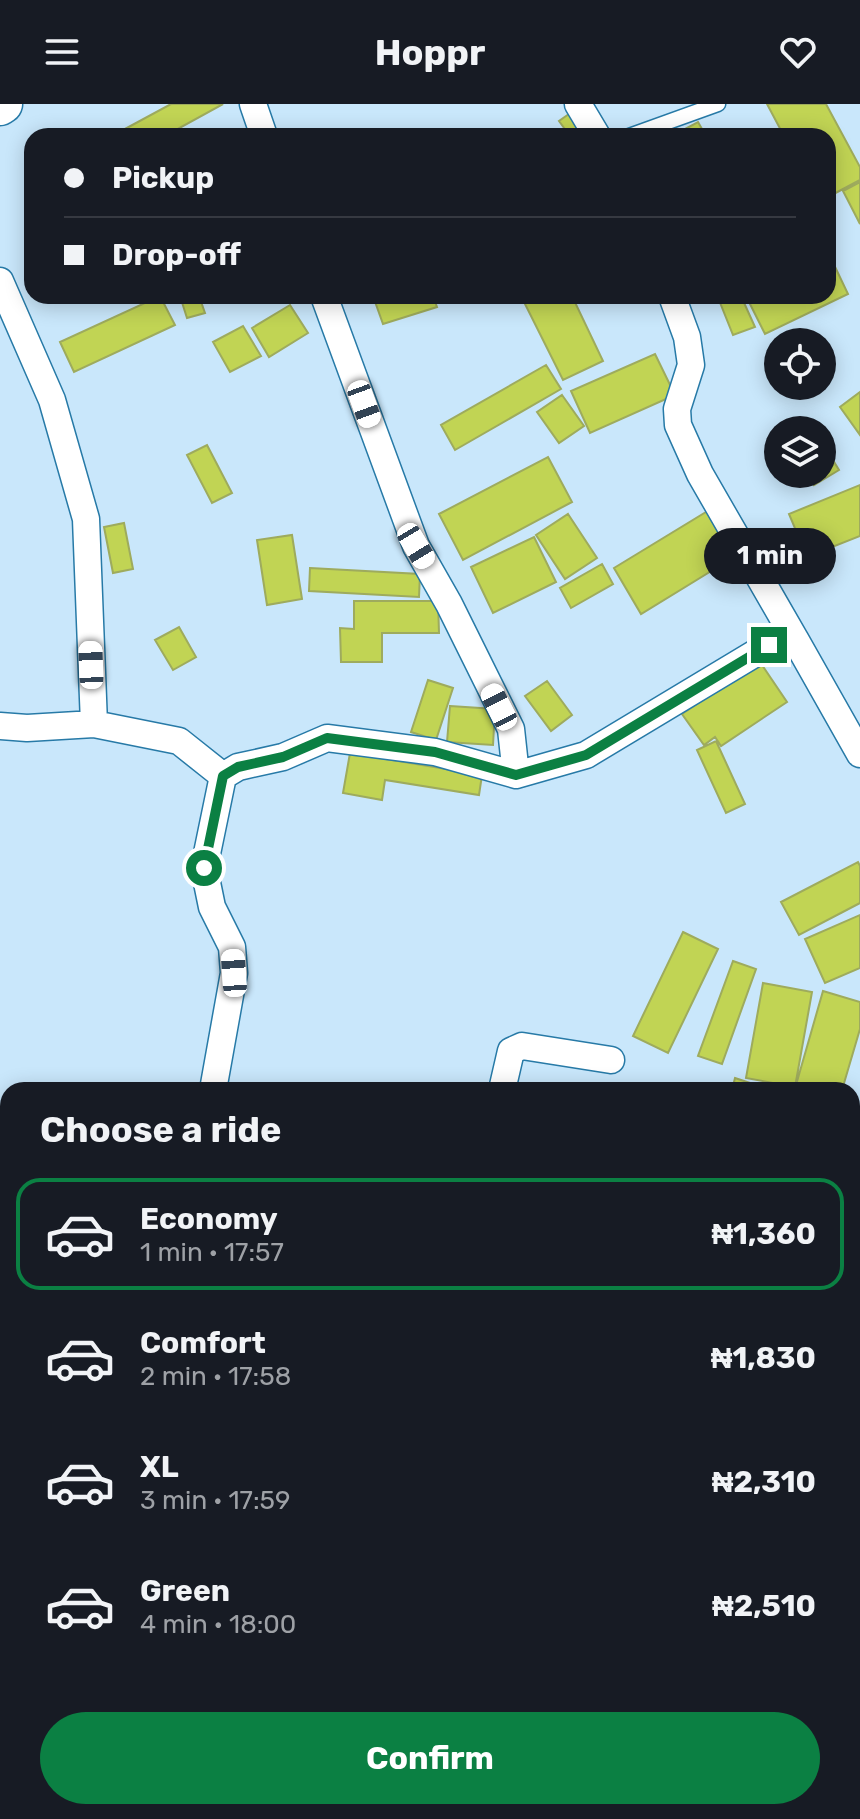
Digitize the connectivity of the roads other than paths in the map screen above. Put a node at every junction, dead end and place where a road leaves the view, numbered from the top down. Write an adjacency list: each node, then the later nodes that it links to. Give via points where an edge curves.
1 (253, 104): 4 (street)
2 (578, 104): 5 (street)
3 (718, 104): 6 (lane)
4 (261, 128)
5 (592, 128)
6 (651, 128)
7 (0, 281): 11 (street, via 52,400 86,519)
8 (327, 304): 14 (street, via 416,546 511,729)
9 (675, 304): 10 (street, via 691,365 677,409 678,425 700,474)
10 (795, 639): 13 (street); 14 (street, via 769,645 586,755)
11 (94, 724): 12 (street); 15 (street, via 179,741)
12 (0, 726)
13 (860, 754)
14 (516, 775): 15 (street, via 435,752 327,738)
15 (223, 776): 17 (street, via 204,868 212,907 232,947 234,973)
16 (611, 1060): 18 (street, via 522,1046 511,1051)
17 (214, 1082)
18 (504, 1082)

